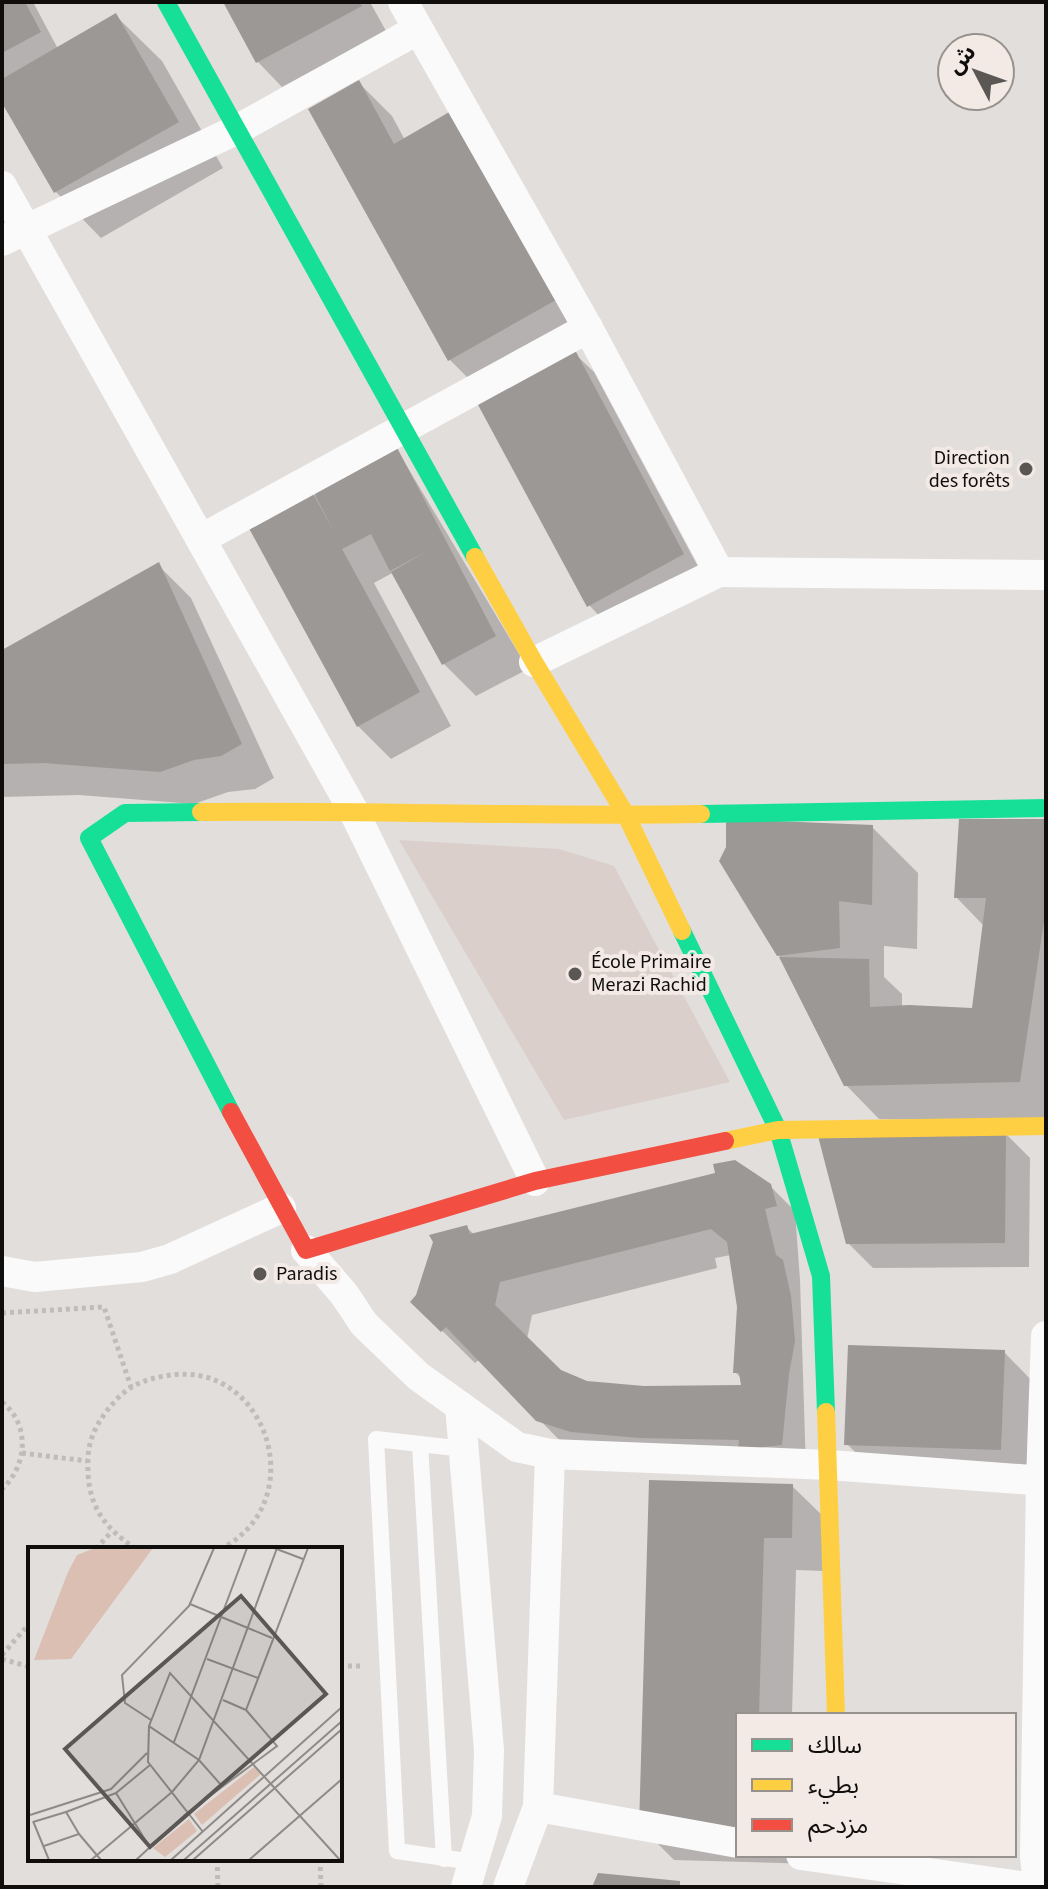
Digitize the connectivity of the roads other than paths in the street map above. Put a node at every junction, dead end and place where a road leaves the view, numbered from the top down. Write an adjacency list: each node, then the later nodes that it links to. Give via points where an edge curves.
1 (166, 2): 4 (street)
2 (403, 2): 3 (street)
3 (417, 30): 4 (street); 7 (street)
4 (238, 129): 6 (street); 8 (street)
5 (2, 186): 6 (street)
6 (14, 235): 9 (street)
7 (588, 328): 8 (street); 10 (street)
8 (404, 428): 9 (street); 12 (street)
9 (201, 539): 14 (street)
10 (719, 572): 11 (street); 12 (street)
11 (1046, 575)
12 (534, 662): 15 (street)
13 (1046, 808): 15 (street)
14 (353, 810): 15 (street); 18 (street); 19 (street, via 125,813 89,838)
15 (626, 815): 17 (street)
16 (1046, 1126): 17 (street)
17 (778, 1130): 18 (street); 27 (street, via 821,1276)
18 (535, 1181): 20 (street)
19 (281, 1208): 20 (street); 21 (street, via 142,1267 35,1277)
20 (306, 1250): 23 (street, via 364,1324 418,1376)
21 (2, 1271)
22 (1046, 1336): 28 (street)
23 (460, 1406): 25 (street); 26 (street, via 517,1447)
24 (420, 1444): 25 (lane); 34 (lane); 34 (lane, via 376,1439 397,1851)
25 (464, 1449): 34 (street, via 489,1750 487,1816)
26 (550, 1454): 27 (street); 30 (street)
27 (829, 1465): 28 (street); 29 (street)
28 (1043, 1481): 37 (street)
29 (836, 1713)
30 (538, 1807): 31 (street); 35 (street)
31 (736, 1843)
32 (807, 1857): 33 (street)
33 (839, 1868): 36 (street)
34 (461, 1869)
35 (508, 1887)
36 (1027, 1887)
37 (1038, 1887)

